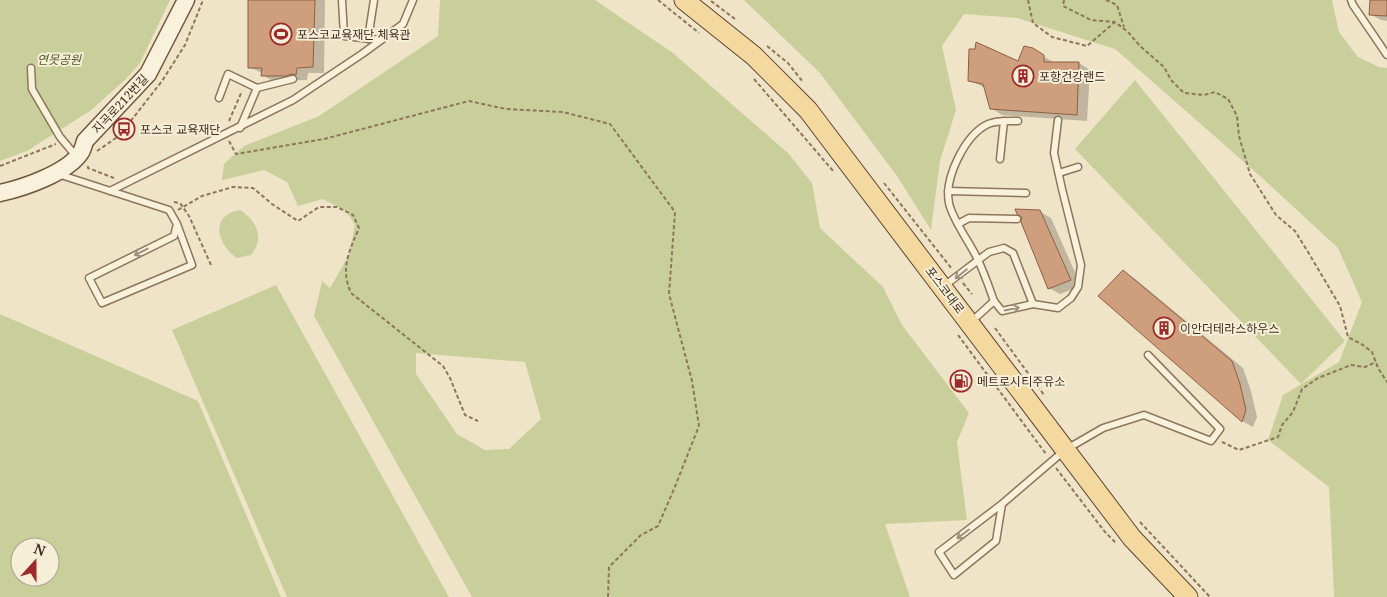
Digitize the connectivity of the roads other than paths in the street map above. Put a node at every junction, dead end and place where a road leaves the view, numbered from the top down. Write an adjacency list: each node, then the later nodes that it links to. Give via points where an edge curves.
1 (186, 0): 18 (main road, 지곡로212번길, via 148,74 85,141)
2 (342, 0): 7 (lane, via 344,36)
3 (374, 0): 7 (lane)
4 (413, 0): 8 (lane, via 403,24)
5 (684, 0): 31 (main road, 포스코대로, via 754,56 808,110)
6 (1351, 0): 9 (lane)
7 (368, 39): 8 (lane)
8 (381, 40): 17 (lane, via 294,100)
9 (1387, 55)
10 (31, 68): 18 (lane, via 32,89 63,140)
11 (293, 80): 12 (lane)
12 (257, 88): 13 (lane, via 228,74); 17 (lane)
13 (219, 98)
14 (1058, 120): 22 (lane, via 1054,152)
15 (1004, 121): 16 (lane); 19 (lane); 24 (lane, via 990,123 980,129 964,147)
16 (1018, 121)
17 (240, 128): 23 (lane)
18 (77, 156): 21 (main road, 지곡로212번길)
19 (1000, 159)
20 (1078, 167): 22 (lane)
21 (54, 173): 23 (lane); 25 (main road, 지곡로212번길)
22 (1059, 173): 33 (lane, via 1081,265 1078,287 1071,298 1058,308)
23 (110, 191): 28 (lane, via 165,208)
24 (948, 191): 26 (lane); 29 (lane, via 949,205)
25 (0, 193)
26 (1026, 193)
27 (1017, 219): 29 (lane, via 969,218)
28 (177, 224): 28 (lane, one-way to 28, via 174,236 89,278 102,303 192,265)
29 (958, 224): 30 (lane)
30 (978, 259): 31 (lane, one-way to 31); 32 (lane); 33 (lane, via 1004,248 1013,253)
31 (943, 287): 34 (main road, 포스코대로)
32 (994, 301): 33 (lane, one-way to 33, via 1002,311); 34 (lane)
33 (1033, 304)
34 (963, 327): 36 (main road, 포스코대로)
35 (1148, 355): 36 (lane, via 1220,429 1213,438 1211,440 1144,415 1103,428)
36 (1059, 456): 37 (lane); 38 (main road, 포스코대로)
37 (1002, 504): 37 (lane, one-way to 37, via 939,552 954,575 996,541)
38 (1188, 597)

